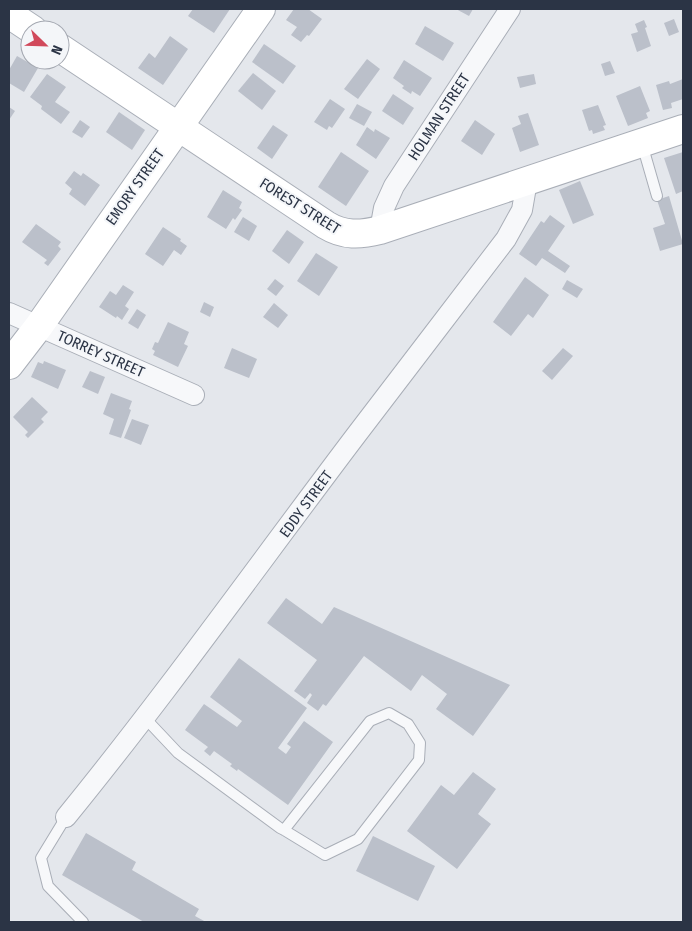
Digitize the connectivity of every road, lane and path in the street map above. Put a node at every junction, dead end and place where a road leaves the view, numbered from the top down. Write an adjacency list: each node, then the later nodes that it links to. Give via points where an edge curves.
1 (261, 9): 6 (main road, EMORY STREET)
2 (510, 9): 11 (street, HOLMAN STREET, via 394,186 384,208)
3 (9, 14): 4 (main road)
4 (20, 21)
5 (70, 55): 6 (main road, FOREST STREET)
6 (178, 126): 11 (main road, FOREST STREET, via 331,228 351,234); 13 (main road, EMORY STREET)
7 (683, 129): 8 (main road, FOREST STREET)
8 (641, 143): 9 (main road, FOREST STREET); 10 (lane)
9 (527, 181): 11 (main road, FOREST STREET); 16 (street, EDDY STREET, via 522,210 506,239)
10 (657, 196)
11 (380, 230)
12 (9, 313): 13 (street, TORREY STREET)
13 (39, 326): 14 (main road, EMORY STREET); 15 (street, TORREY STREET)
14 (9, 364)
15 (194, 396)
16 (145, 718): 17 (street, EDDY STREET); 18 (lane, via 178,753)
17 (66, 817): 19 (lane, via 41,858 48,886)
18 (284, 830): 18 (lane, via 325,856 358,839 419,760 420,743 408,724 389,713 370,721)
19 (83, 922)

